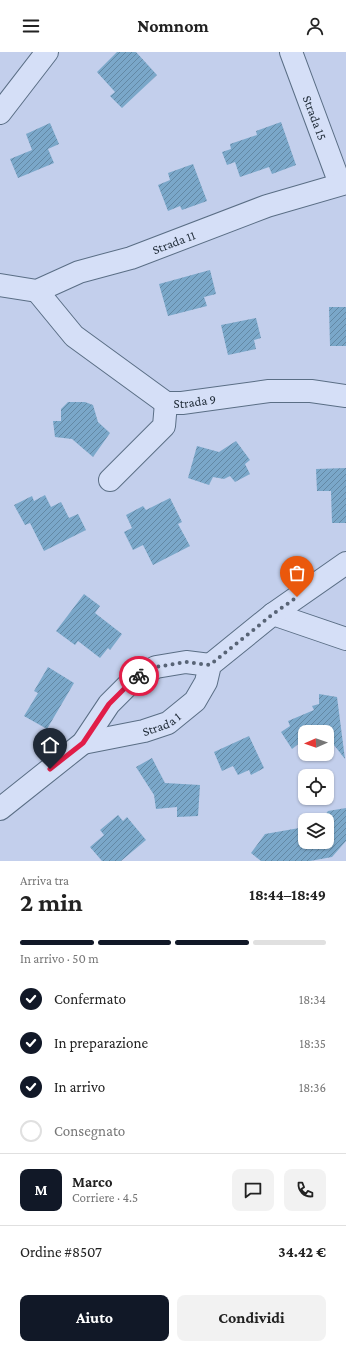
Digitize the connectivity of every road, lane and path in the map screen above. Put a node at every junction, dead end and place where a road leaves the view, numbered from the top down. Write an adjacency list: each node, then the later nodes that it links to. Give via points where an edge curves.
1 (47, 52): 3 (street)
2 (291, 52): 4 (street, Strada 15)
3 (0, 113)
4 (343, 184): 6 (street, Strada 11, via 267,206 131,258 79,272)
5 (0, 285): 6 (street)
6 (37, 291): 8 (street, Strada 9, via 74,336)
7 (346, 396): 8 (street, Strada 9, via 311,391 269,391)
8 (166, 403): 9 (street, via 164,426)
9 (110, 480)
10 (346, 563): 11 (street)
11 (273, 614): 12 (street); 13 (street)
12 (346, 639)
13 (210, 665): 14 (street, Strada 1, via 186,662 156,667 134,679 109,704); 14 (street, Strada 1, via 206,682 195,702 168,723 144,732)
14 (83, 743): 15 (street, Strada 1)
15 (0, 809)

